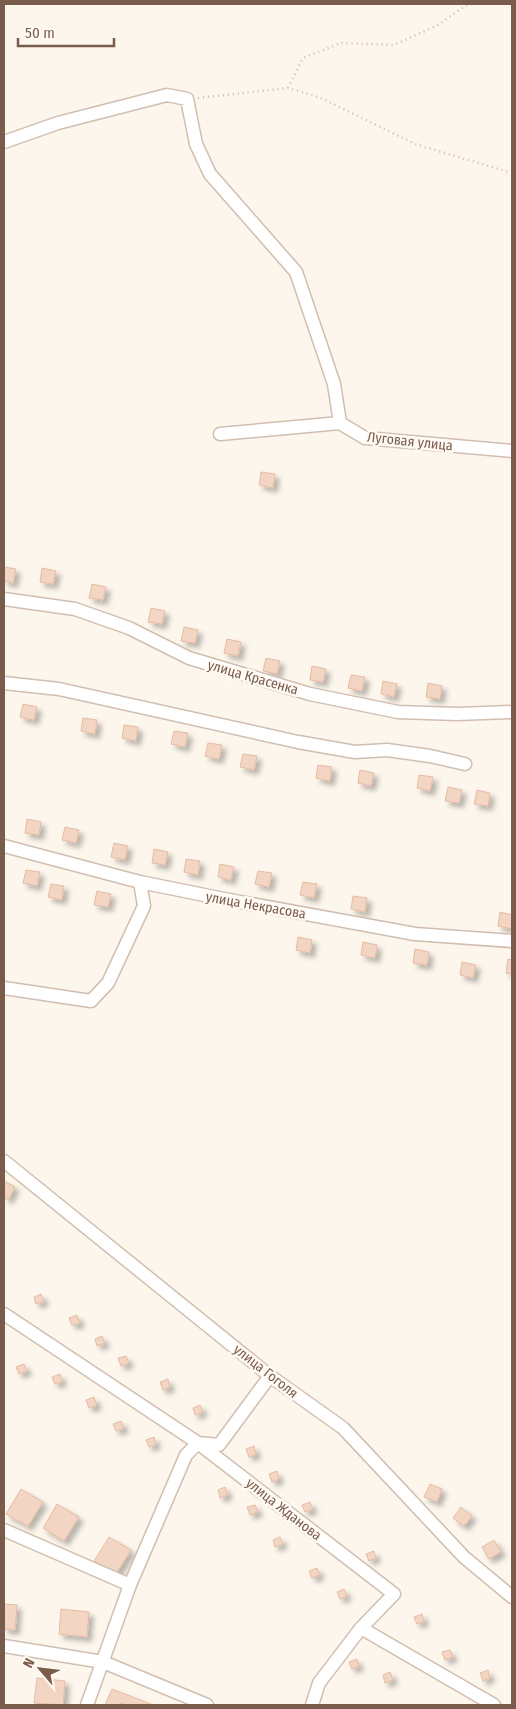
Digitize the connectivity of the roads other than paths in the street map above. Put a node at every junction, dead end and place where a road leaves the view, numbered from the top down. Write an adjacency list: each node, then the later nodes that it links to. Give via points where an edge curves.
1 (4, 142): 2 (street, via 166,95 187,99 196,144 210,174 296,272 334,384)
2 (340, 423): 3 (street); 4 (street, Луговая улица, via 365,438)
3 (220, 434)
4 (512, 451)
5 (4, 599): 7 (street, улица Красенка, via 74,609 129,628 189,658 310,694 398,712)
6 (4, 683): 8 (street, via 59,689 355,752 387,750)
7 (512, 712)
8 (466, 764)
9 (4, 846): 10 (street, улица Некрасова)
10 (140, 882): 11 (street, улица Некрасова, via 415,934); 12 (street, via 144,906 108,983 91,1001)
11 (512, 941)
12 (4, 988)
13 (4, 1161): 15 (street, улица Гоголя)
14 (4, 1314): 16 (street, улица Жданова)
15 (270, 1376): 16 (street, via 219,1444); 19 (street, улица Гоголя, via 343,1428 464,1557)
16 (198, 1443): 18 (street, via 186,1455); 20 (street, улица Жданова, via 394,1594)
17 (4, 1530): 18 (street)
18 (130, 1585): 22 (street)
19 (512, 1597)
20 (361, 1628): 25 (street, via 319,1684); 26 (street)
21 (4, 1646): 22 (street)
22 (103, 1662): 23 (street); 24 (street)
23 (88, 1705)
24 (206, 1705)
25 (312, 1705)
26 (494, 1705)

